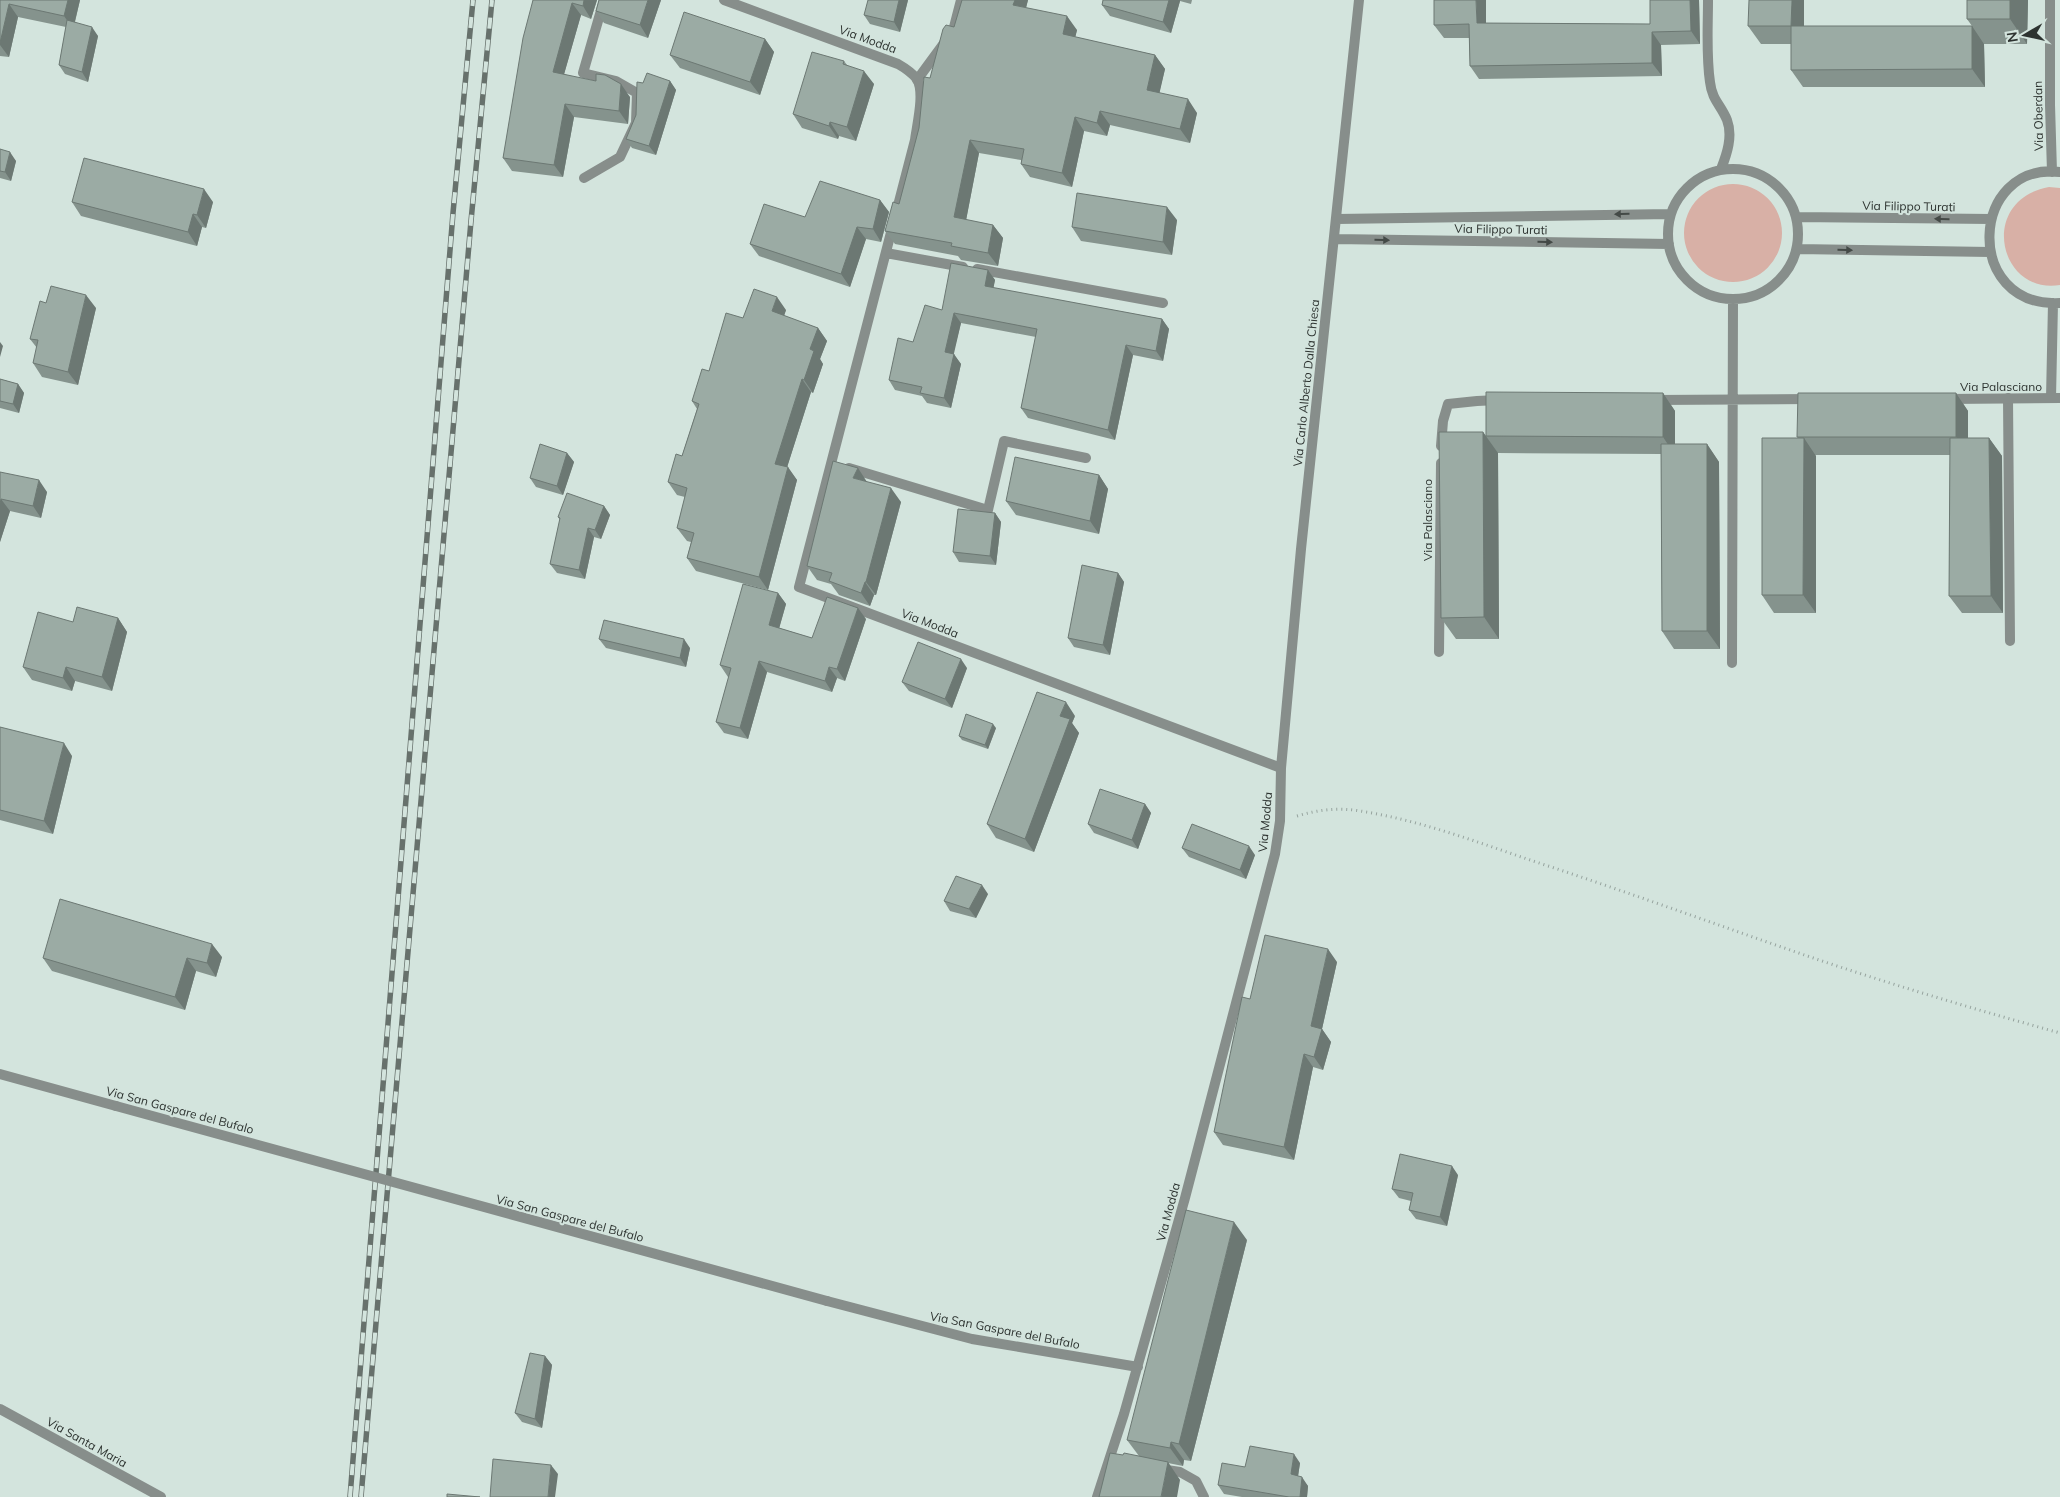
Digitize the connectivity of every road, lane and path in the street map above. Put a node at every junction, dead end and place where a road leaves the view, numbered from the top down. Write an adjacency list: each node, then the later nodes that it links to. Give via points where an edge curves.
1 (604, 0): 10 (street, via 583,73 616,81 637,93 636,123 620,157)
2 (724, 0): 7 (street, Via Modda, via 898,64)
3 (961, 0): 7 (street, via 953,32)
4 (1358, 0): 13 (street, Via Carlo Alberto Dalla Chiesa)
5 (1708, 0): 8 (street, via 1709,80 1712,96 1727,120 1729,134)
6 (2050, 0): 9 (street, Via Oberdan, via 2050,105)
7 (917, 80): 19 (street, Via Modda, via 920,96 915,140)
8 (1721, 169): 11 (street, via 1689,185); 12 (street, via 1746,169 1768,178 1786,195)
9 (2056, 172): 14 (street, via 2028,177 2011,187)
10 (584, 178)
11 (1670, 214): 13 (street, Via Filippo Turati, one-way to 13); 16 (street)
12 (1796, 217): 14 (street, Via Filippo Turati, one-way to 12); 17 (street)
13 (1337, 219): 15 (street, Via Carlo Alberto Dalla Chiesa)
14 (1990, 219): 18 (street)
15 (1334, 239): 16 (street, Via Filippo Turati, one-way to 16); 35 (street, Via Carlo Alberto Dalla Chiesa)
16 (1669, 244): 20 (street, via 1678,268 1692,284 1711,296)
17 (1797, 249): 18 (street, one-way to 18); 20 (street, via 1788,270 1774,286 1754,296)
18 (1990, 252): 22 (street, via 2002,279 2016,292 2034,300)
19 (886, 253): 21 (street); 31 (street, Via Modda)
20 (1733, 299): 26 (street)
21 (1163, 303)
22 (2057, 303): 25 (street)
23 (1941, 398): 24 (street, Via Palasciano)
24 (2008, 398): 25 (street, Via Palasciano); 32 (street)
25 (2056, 398)
26 (1733, 399): 27 (street); 29 (street); 34 (street)
27 (1825, 399)
28 (1507, 400): 33 (street, Via Palasciano, via 1448,404 1443,421)
29 (1644, 400)
30 (1086, 458): 31 (street, via 1004,441 988,510)
31 (831, 463): 35 (street, Via Modda, via 798,587)
32 (2010, 641)
33 (1440, 652)
34 (1732, 662)
35 (1281, 768): 36 (street, Via Modda)
36 (1280, 821): 37 (path, via 1320,810 1338,809 1404,820 1941,1000); 39 (street, Via Modda, via 1267,889)
37 (2060, 1033)
38 (0, 1074): 39 (street, Via San Gaspare del Bufalo, bridge, via 827,1301 972,1338)
39 (1138, 1367): 43 (street, Via Modda, via 1115,1460)
40 (0, 1409): 42 (street, Via Santa Maria)
41 (1154, 1467): 44 (street, via 1180,1472 1196,1481)
42 (161, 1497)
43 (1097, 1497)
44 (1204, 1497)

